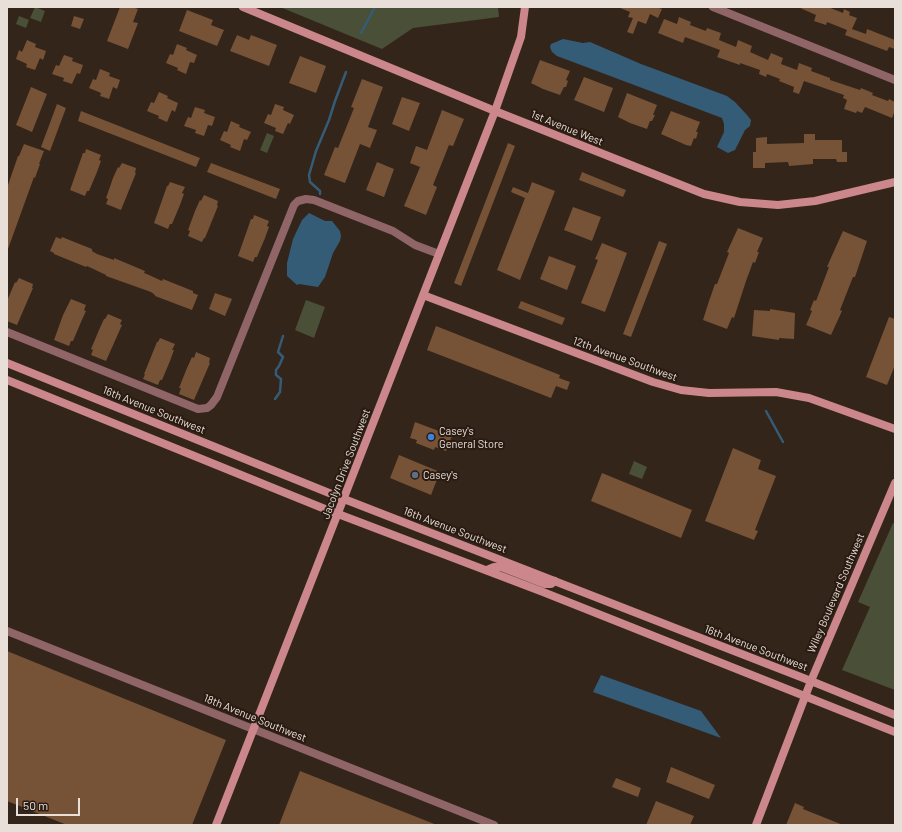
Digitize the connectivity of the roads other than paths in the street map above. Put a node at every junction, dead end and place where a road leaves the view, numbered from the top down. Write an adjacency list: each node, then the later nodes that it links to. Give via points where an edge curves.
1 (243, 7): 5 (street, 1st Avenue West)
2 (525, 7): 5 (street, Jacolyn Drive Southwest, via 521,37)
3 (713, 7): 4 (street)
4 (895, 80)
5 (495, 111): 6 (street, 1st Avenue West, via 704,194 740,202 778,205 815,200); 7 (street, Jacolyn Drive Southwest)
6 (895, 182)
7 (440, 254): 8 (street, Jacolyn Drive Southwest); 9 (street, via 415,245 393,231 314,200 298,201 294,205 217,397 207,408 198,410)
8 (423, 295): 12 (street, 12th Avenue Southwest, via 653,382 681,390 709,393 776,392 809,398); 14 (street, Jacolyn Drive Southwest)
9 (7, 332)
10 (7, 363): 14 (street, 16th Avenue Southwest)
11 (7, 380): 15 (street)
12 (895, 429)
13 (895, 483): 19 (street, Wiley Boulevard Southwest)
14 (344, 499): 15 (street, Jacolyn Drive Southwest); 17 (street, 16th Avenue Southwest)
15 (338, 514): 16 (street); 22 (street, Jacolyn Drive Southwest)
16 (487, 570): 17 (street, via 501,567 545,584); 20 (street)
17 (556, 581): 19 (street, 16th Avenue Southwest)
18 (7, 631): 22 (street, 18th Avenue Southwest)
19 (811, 681): 20 (street, Wiley Boulevard Southwest); 21 (street, 16th Avenue Southwest)
20 (805, 696): 23 (street); 26 (street, Wiley Boulevard Southwest)
21 (895, 715)
22 (254, 729): 24 (street, Jacolyn Drive Southwest); 25 (street, 18th Avenue Southwest)
23 (895, 732)
24 (216, 825)
25 (494, 825)
26 (756, 825)

